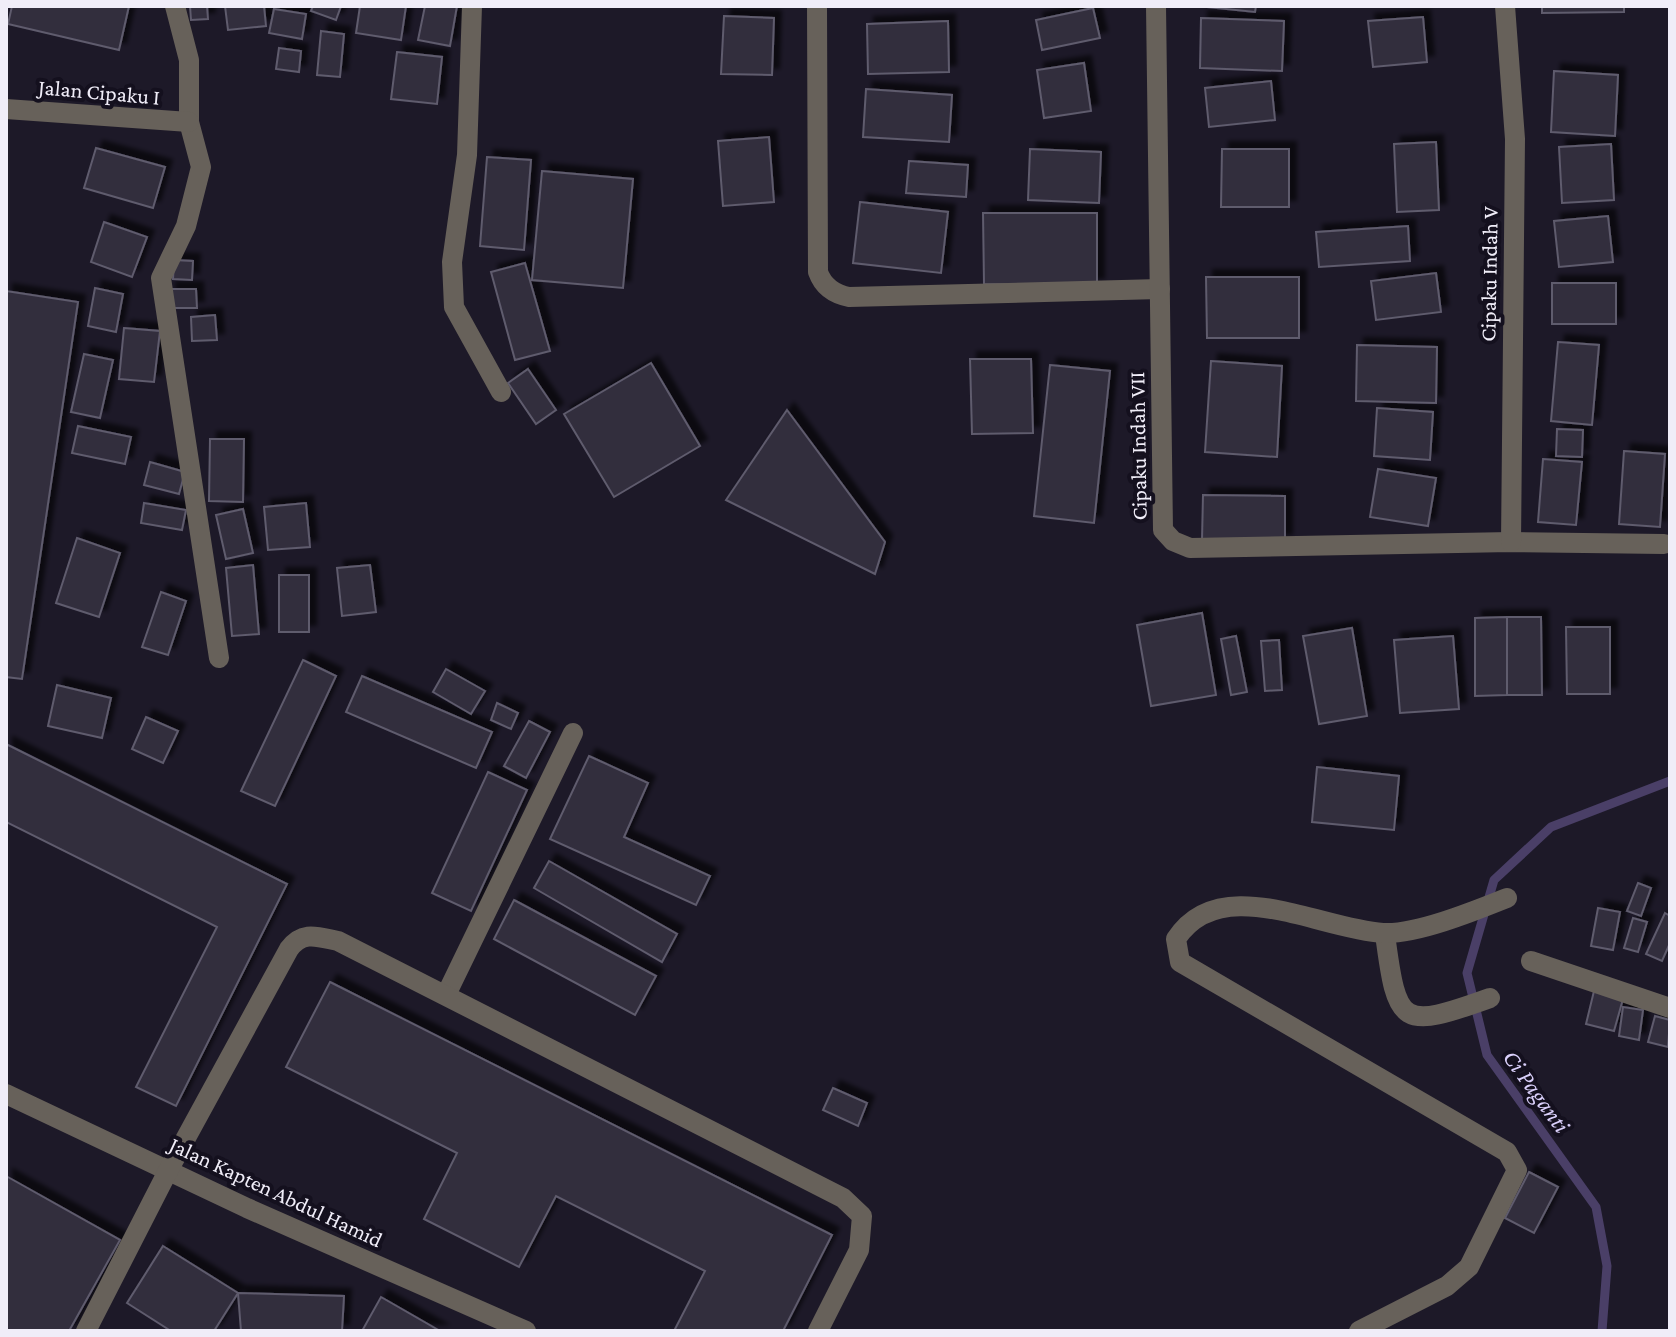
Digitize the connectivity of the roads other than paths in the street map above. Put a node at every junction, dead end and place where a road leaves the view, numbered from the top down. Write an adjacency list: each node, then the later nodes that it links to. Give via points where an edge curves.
1 (175, 6): 7 (street, via 189,60)
2 (472, 6): 9 (street, via 467,155 452,262 454,307)
3 (817, 6): 8 (street, via 821,281 849,297)
4 (1156, 6): 8 (street, Cipaku Indah VII)
5 (1505, 6): 10 (street, Cipaku Indah V, via 1515,139)
6 (6, 109): 7 (street, Jalan Cipaku I)
7 (189, 122): 12 (street, via 201,167 198,185 186,226 161,278)
8 (1160, 289): 10 (street, Cipaku Indah VII, via 1163,530 1173,541 1190,548)
9 (501, 392)
10 (1511, 542): 11 (street, Cipaku Indah VII)
11 (1664, 544)
12 (219, 658)
13 (573, 733): 17 (street)
14 (1507, 898): 15 (street, via 1465,915)
15 (1385, 934): 18 (street, via 1398,1003 1424,1018); 25 (street, via 1239,905 1214,908 1187,922 1176,939 1180,962 1507,1152 1517,1170 1469,1267 1447,1286)
16 (1531, 961): 19 (street)
17 (446, 995): 21 (street, via 338,941 307,935 296,939); 24 (street, via 843,1198 862,1216 859,1250)
18 (1490, 998)
19 (1670, 1008)
20 (6, 1094): 21 (street, Jalan Kapten Abdul Hamid)
21 (169, 1169): 22 (street); 23 (street, Jalan Kapten Abdul Hamid)
22 (86, 1331)
23 (526, 1331)
24 (818, 1331)
25 (1359, 1331)

